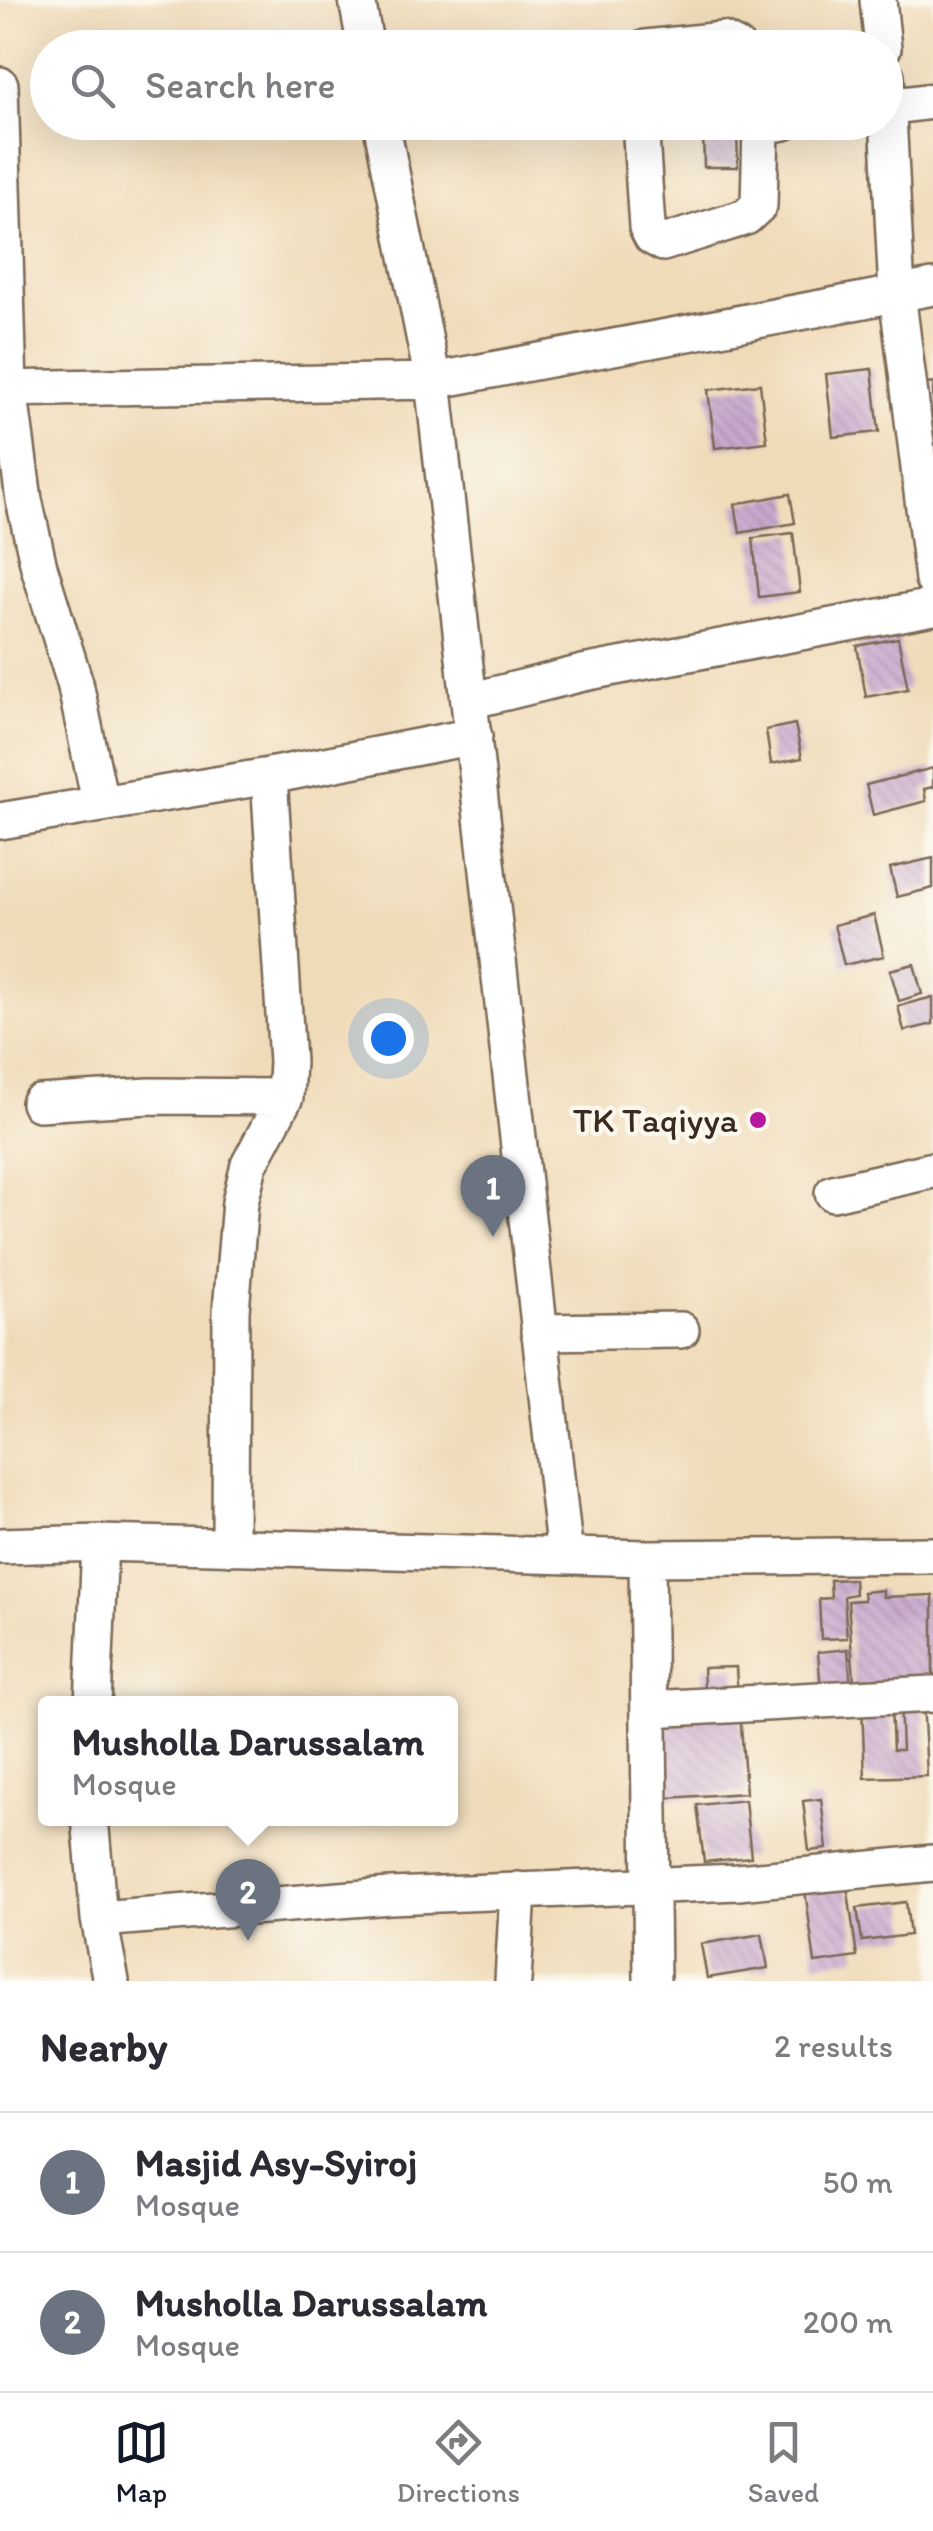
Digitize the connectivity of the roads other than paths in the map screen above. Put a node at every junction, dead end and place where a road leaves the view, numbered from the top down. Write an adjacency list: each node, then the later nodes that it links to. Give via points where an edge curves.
1 (357, 0): 3 (street)
2 (878, 0): 4 (street)
3 (363, 30)
4 (881, 30)
5 (0, 85): 15 (street)
6 (903, 98): 7 (street)
7 (933, 101)
8 (385, 140): 14 (street)
9 (641, 140): 10 (street, via 647,227 662,243 746,216 759,205)
10 (766, 140)
11 (888, 140): 13 (street)
12 (933, 287): 13 (street)
13 (897, 293): 14 (street); 16 (street)
14 (433, 382): 15 (street); 18 (street)
15 (4, 389): 20 (street, via 29,530 75,684)
16 (933, 579)
17 (933, 607): 18 (street, via 584,673)
18 (471, 718): 19 (street); 27 (street)
19 (269, 776): 20 (street); 22 (street)
20 (100, 802): 21 (street)
21 (0, 821)
22 (285, 1097): 23 (street); 30 (street, via 249,1165 240,1202 230,1367)
23 (39, 1103)
24 (933, 1170): 25 (street)
25 (833, 1193)
26 (681, 1330): 27 (street)
27 (539, 1332): 31 (street)
28 (100, 1543): 29 (street); 30 (street); 35 (street)
29 (0, 1546)
30 (230, 1546): 31 (street)
31 (565, 1556): 33 (street)
32 (933, 1556): 33 (street)
33 (647, 1558): 36 (street)
34 (933, 1694): 36 (street)
35 (93, 1696)
36 (650, 1708): 39 (street)
37 (91, 1826): 41 (street)
38 (933, 1863): 39 (street)
39 (648, 1886): 40 (street); 45 (street)
40 (518, 1890): 41 (street); 44 (street)
41 (99, 1920): 42 (street)
42 (111, 1980): 43 (street)
43 (99, 1981)
44 (513, 1981)
45 (652, 1981)

